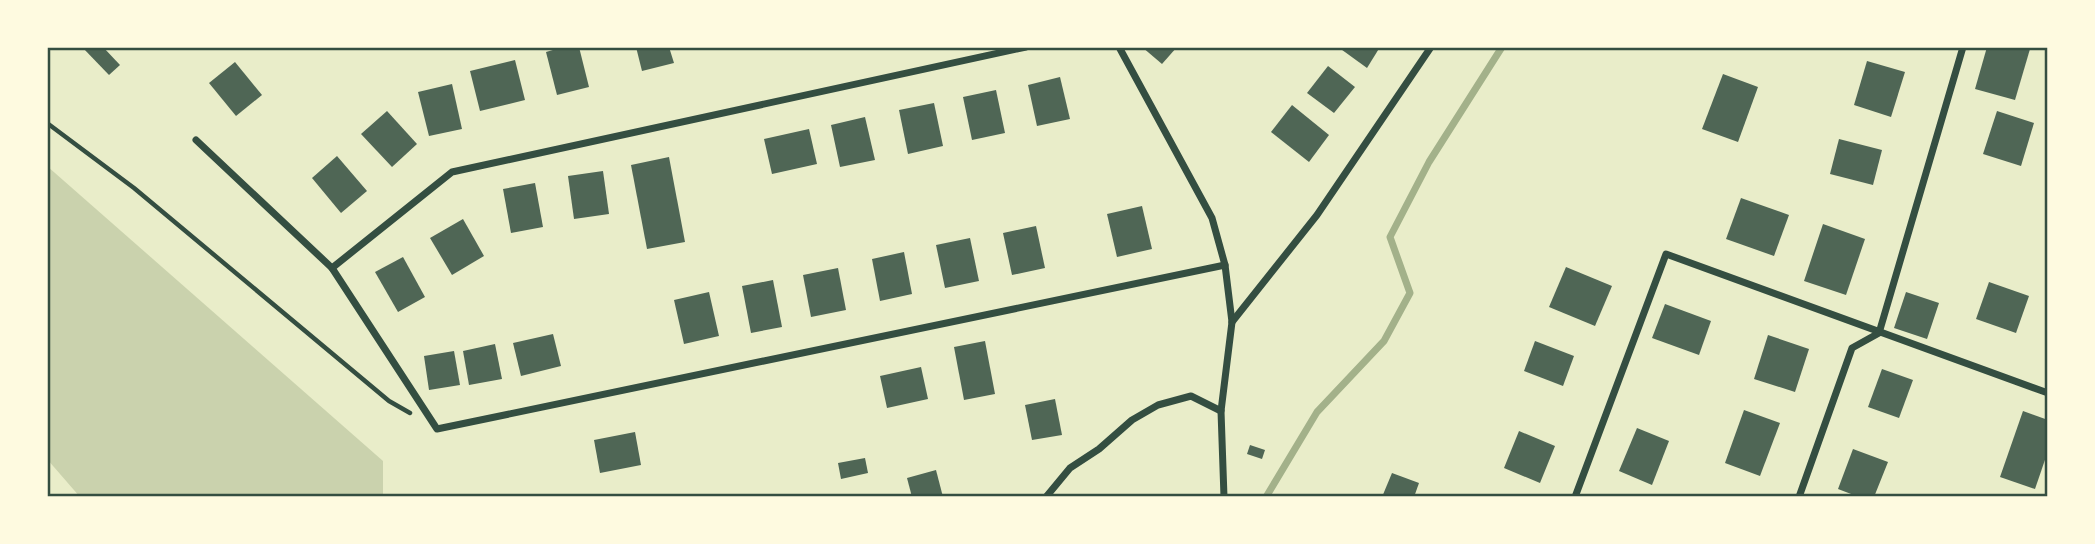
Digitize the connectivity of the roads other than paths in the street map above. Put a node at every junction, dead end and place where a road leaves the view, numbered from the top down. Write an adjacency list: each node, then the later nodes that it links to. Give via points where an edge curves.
1 (1026, 47): 7 (street, via 452,172)
2 (1119, 47): 6 (street, via 1212,218)
3 (1431, 47): 8 (street, via 1317,215)
4 (1963, 47): 9 (street)
5 (196, 140): 7 (street)
6 (1225, 265): 7 (street, via 436,429); 8 (street)
7 (332, 268)
8 (1232, 322): 11 (street)
9 (1879, 333): 10 (street); 14 (street, via 1666,254); 15 (street, via 1852,348)
10 (2048, 393)
11 (1221, 411): 12 (street, via 1191,396 1158,405 1070,468); 13 (street)
12 (1046, 497)
13 (1224, 497)
14 (1575, 497)
15 (1799, 497)

